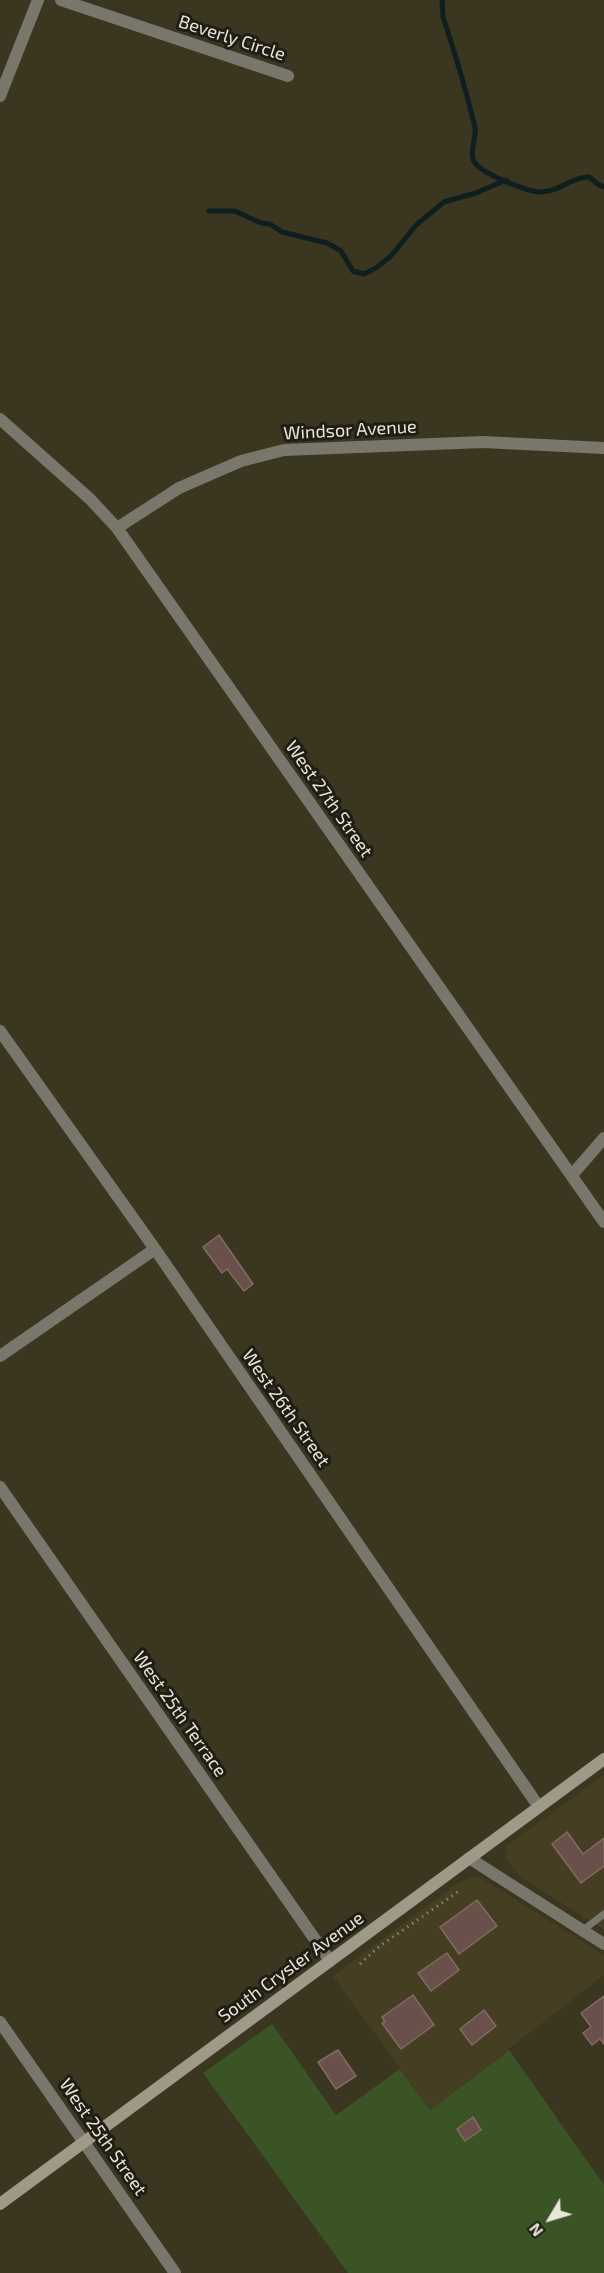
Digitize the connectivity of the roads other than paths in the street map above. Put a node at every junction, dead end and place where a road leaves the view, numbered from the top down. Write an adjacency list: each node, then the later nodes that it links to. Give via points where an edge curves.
1 (38, 0): 4 (street)
2 (61, 0): 3 (street, Beverly Circle)
3 (288, 76)
4 (0, 96)
5 (0, 419): 7 (street, West 27th Street)
6 (604, 448): 7 (street, Windsor Avenue, via 483,442 284,450 241,461 179,488)
7 (117, 528): 10 (street, West 27th Street)
8 (0, 1031): 12 (street, West 26th Street)
9 (604, 1138): 10 (street)
10 (572, 1175): 11 (street, West 27th Street)
11 (604, 1221)
12 (155, 1249): 13 (street); 16 (street, West 26th Street)
13 (0, 1356)
14 (0, 1488): 21 (street, West 25th Terrace)
15 (601, 1766): 16 (main road, South Crysler Avenue)
16 (539, 1807): 17 (main road, South Crysler Avenue)
17 (469, 1858): 19 (street); 21 (main road, South Crysler Avenue)
18 (604, 1914): 19 (lane)
19 (583, 1930): 20 (street)
20 (604, 1944)
21 (330, 1961): 23 (main road, South Crysler Avenue)
22 (0, 2022): 23 (street, West 25th Street)
23 (85, 2142): 24 (main road, South Crysler Avenue); 25 (street, West 25th Street)
24 (0, 2204)
25 (175, 2273)

